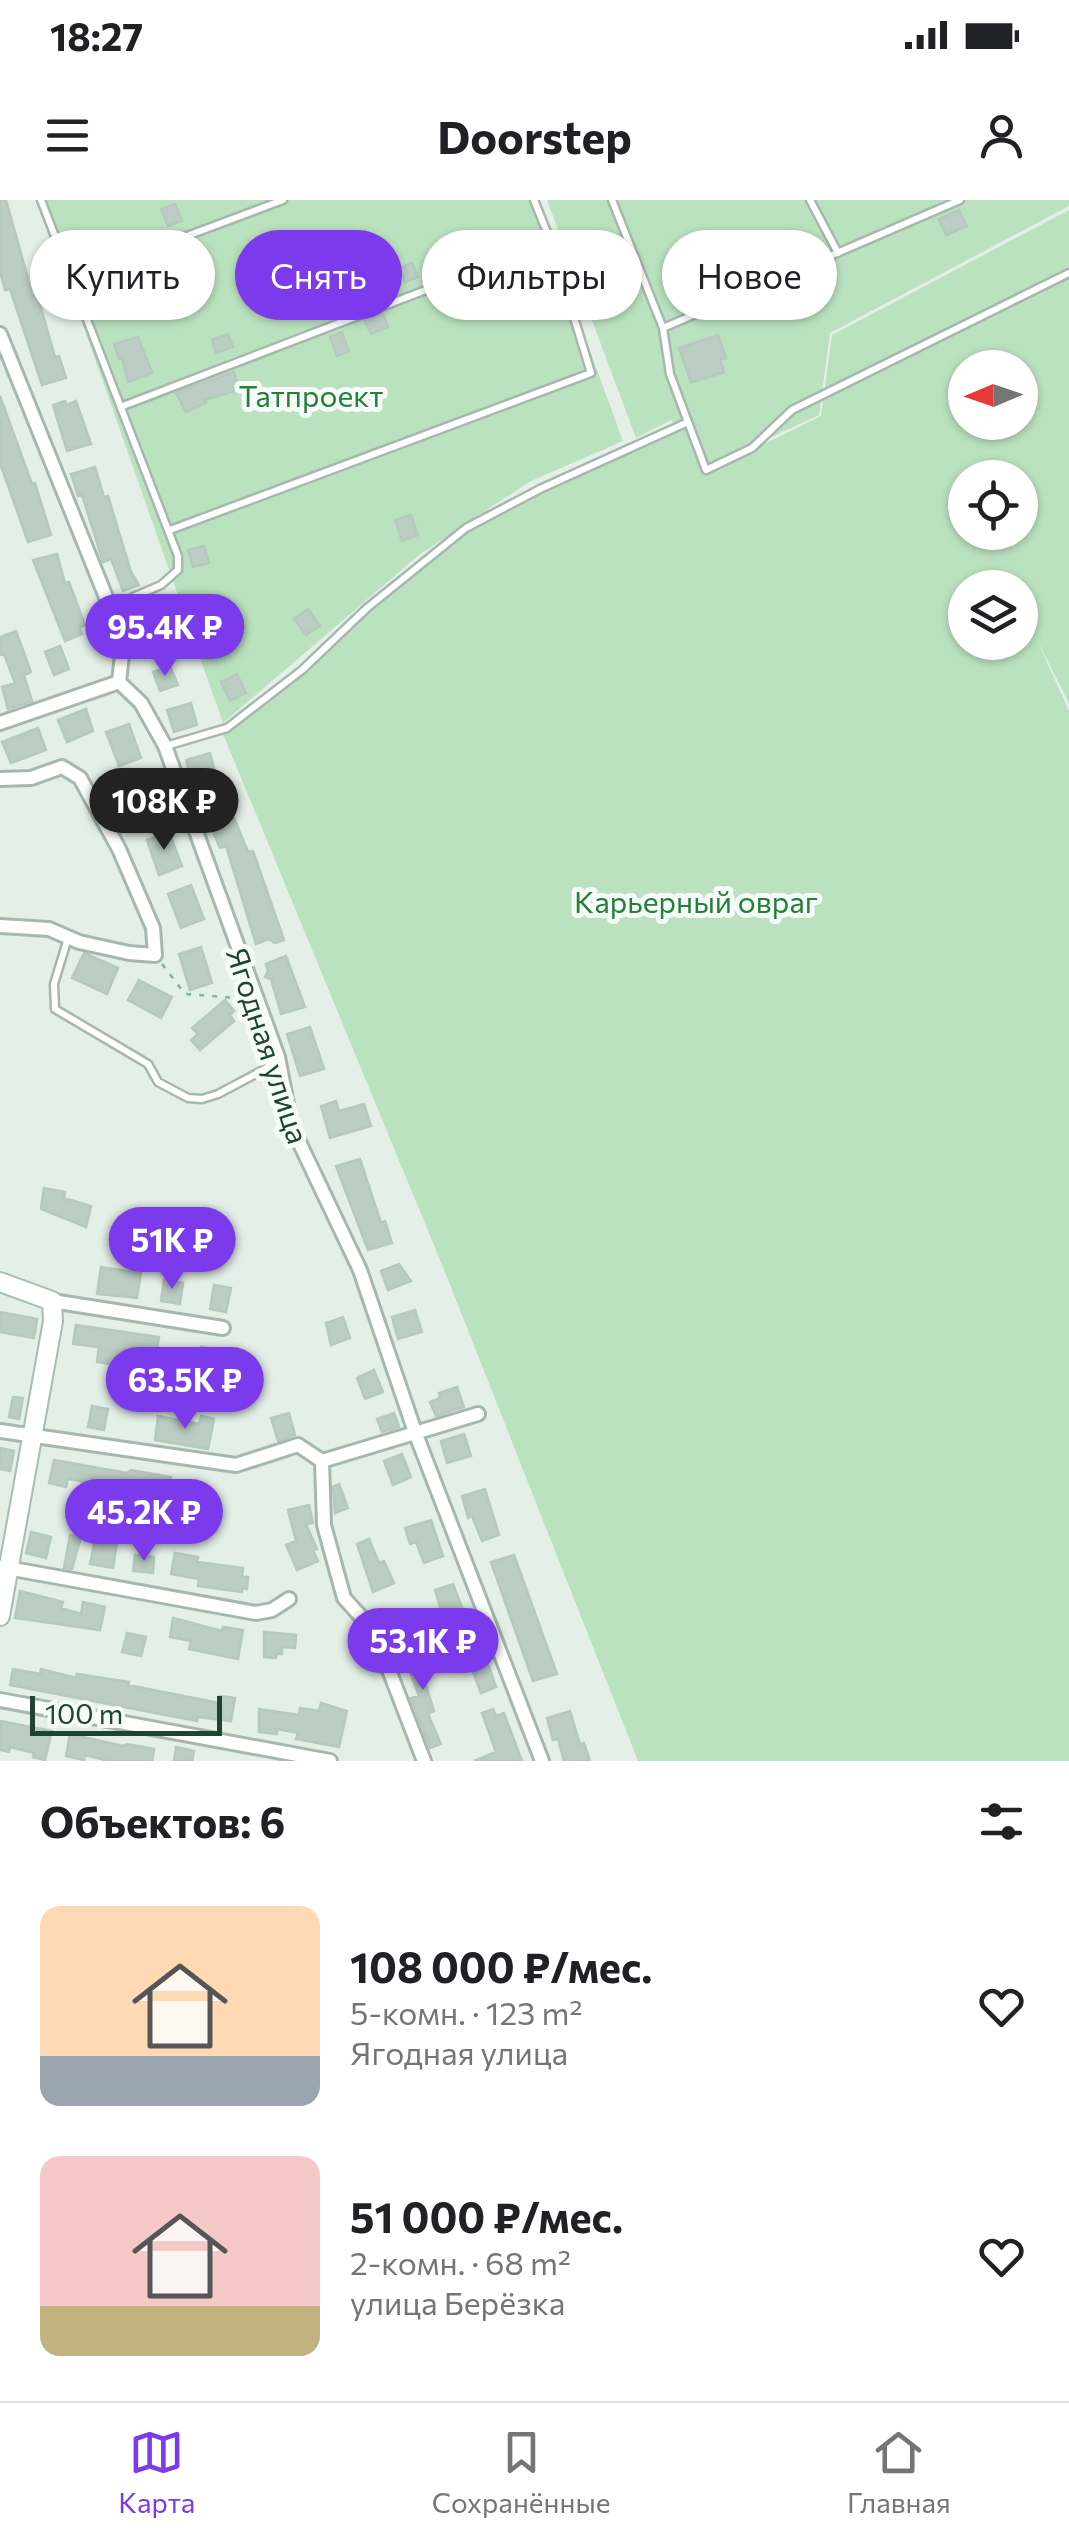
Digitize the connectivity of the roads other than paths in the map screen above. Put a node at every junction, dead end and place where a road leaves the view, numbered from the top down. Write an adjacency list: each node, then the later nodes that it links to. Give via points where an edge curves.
1 (41, 200): 7 (lane)
2 (283, 200): 8 (lane)
3 (534, 200): 9 (lane)
4 (612, 200): 15 (lane)
5 (810, 200): 10 (lane)
6 (960, 200): 10 (lane)
7 (53, 230)
8 (203, 230)
9 (546, 230)
10 (838, 253): 15 (lane)
11 (1069, 273): 18 (lane, via 792,410 752,448 706,470)
12 (422, 291): 17 (lane)
13 (88, 320): 17 (lane)
14 (575, 320): 19 (lane, via 591,373)
15 (663, 328): 18 (lane, via 670,374)
16 (0, 334): 20 (street)
17 (122, 406): 19 (lane)
18 (688, 422): 23 (lane, via 466,528 227,728)
19 (170, 530): 20 (lane, via 178,570)
20 (114, 617): 21 (street, via 123,646)
21 (119, 682): 22 (street); 23 (street, Ягодная улица, via 142,703)
22 (0, 722)
23 (164, 746): 27 (street, Ягодная улица)
24 (0, 779): 26 (street, via 62,768 80,778 153,928 155,955)
25 (0, 926): 26 (street)
26 (68, 937): 27 (lane, via 54,984 55,1009 148,1064 158,1082 202,1099)
27 (278, 1057): 33 (street, Ягодная улица, via 290,1126 360,1270)
28 (0, 1282): 29 (street)
29 (52, 1301): 30 (street); 34 (street)
30 (223, 1328)
31 (478, 1414): 33 (street)
32 (0, 1431): 34 (street)
33 (415, 1432): 35 (street); 42 (street, Ягодная улица)
34 (32, 1437): 35 (street, via 236,1466 298,1445); 36 (street)
35 (322, 1461): 41 (street, via 324,1525 344,1598 374,1631)
36 (4, 1568): 37 (street, via 256,1613); 38 (street)
37 (288, 1599)
38 (0, 1616)
39 (0, 1700): 40 (street)
40 (330, 1761)
41 (424, 1761)
42 (542, 1761)

